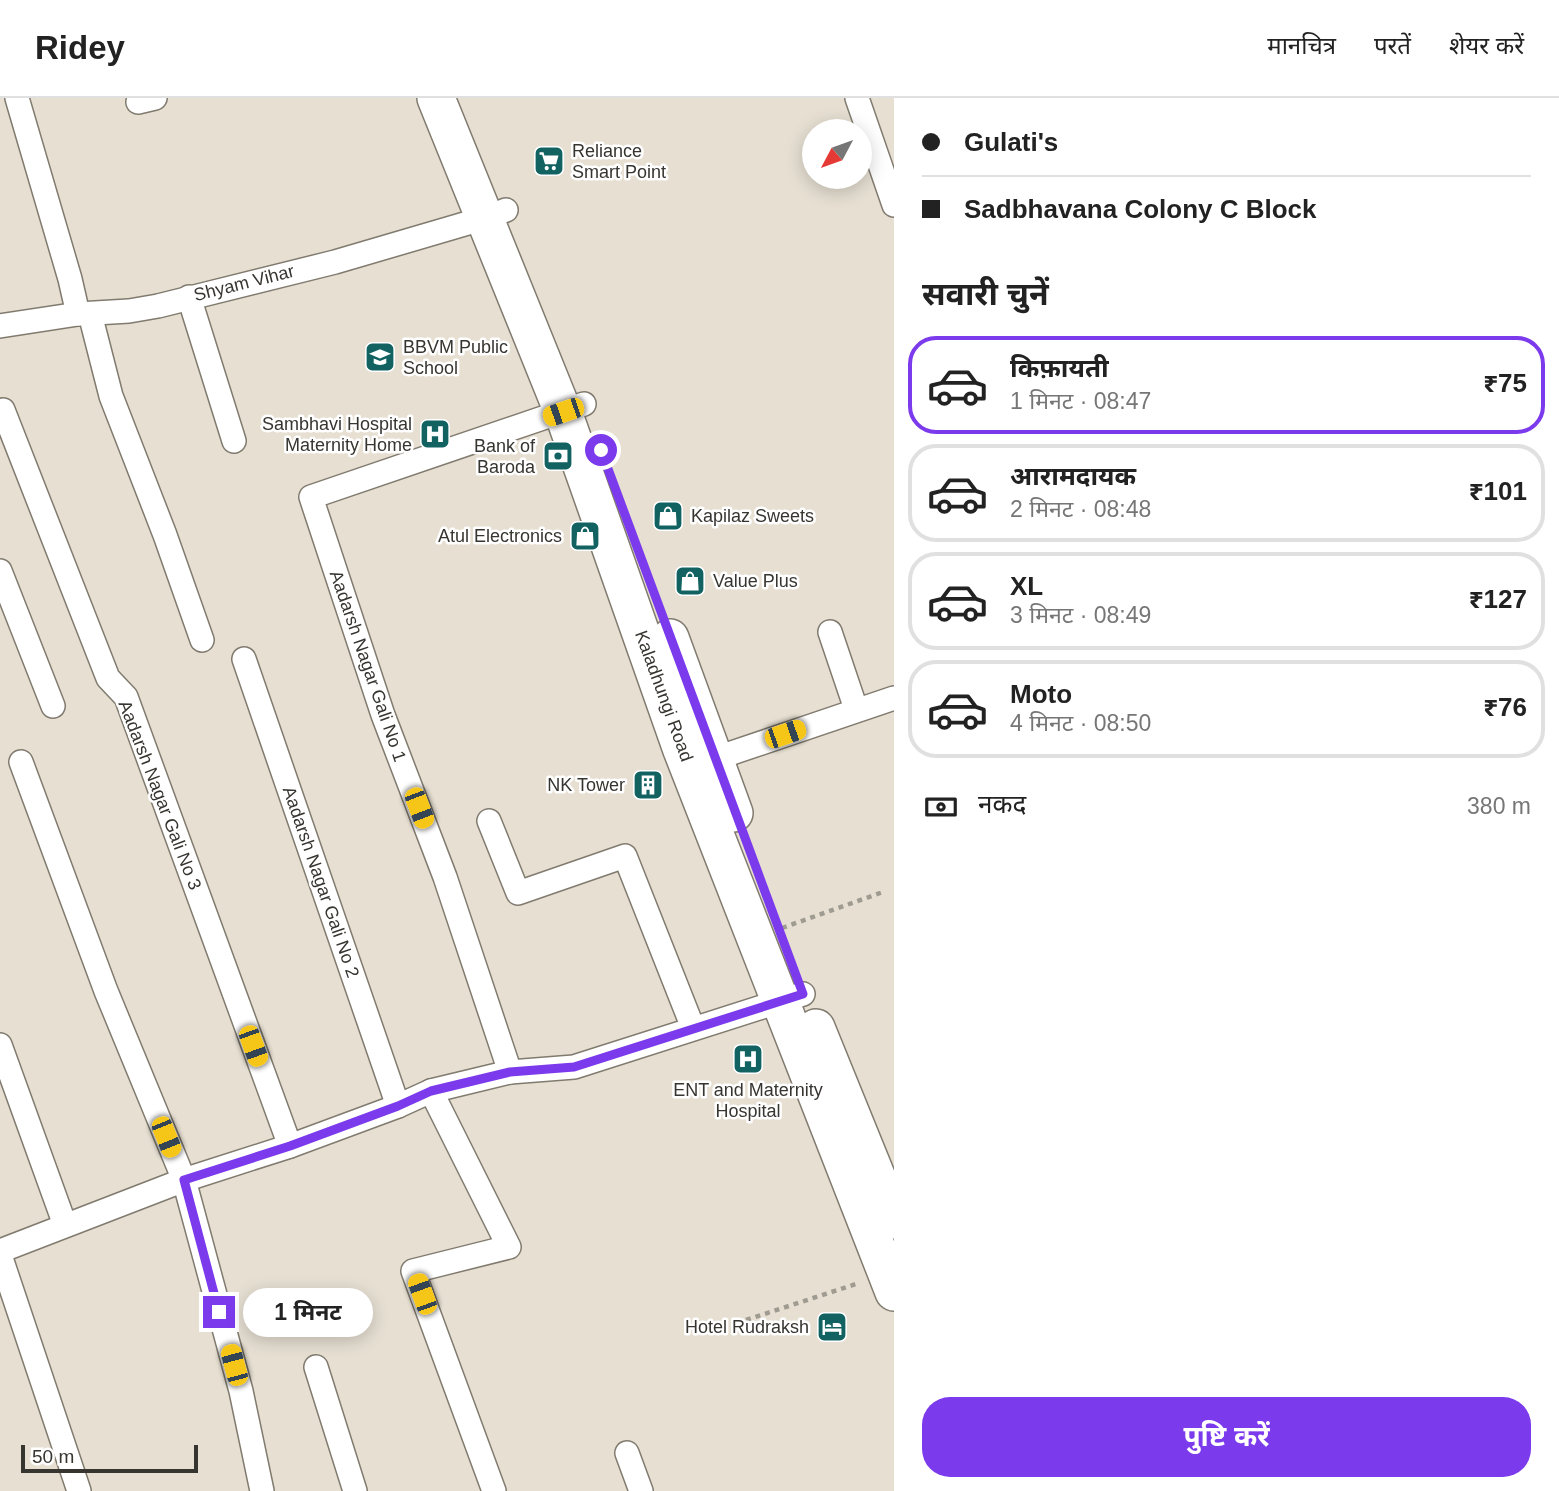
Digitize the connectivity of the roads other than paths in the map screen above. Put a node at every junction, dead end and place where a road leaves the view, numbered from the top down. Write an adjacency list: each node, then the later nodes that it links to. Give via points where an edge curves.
1 (17, 98): 8 (street)
2 (436, 98): 6 (main road, Kaladhungi Road)
3 (462, 98): 6 (main road, Kaladhungi Road)
4 (858, 98): 5 (street)
5 (894, 205)
6 (495, 214): 7 (street, Shyam Vihar, via 335,262); 10 (main road, Kaladhungi Road)
7 (189, 297): 8 (street, Shyam Vihar, via 129,311); 12 (street)
8 (84, 314): 9 (street, Shyam Vihar); 15 (street)
9 (0, 326)
10 (573, 408): 20 (main road, Kaladhungi Road); 26 (street, Aadarsh Nagar Gali No 1, via 311,497)
11 (4, 410): 29 (street, Aadarsh Nagar Gali No 3, via 108,678 126,697)
12 (234, 441)
13 (0, 571): 18 (street)
14 (830, 632): 19 (street)
15 (202, 640)
16 (244, 659): 28 (street, Aadarsh Nagar Gali No 2)
17 (894, 698): 19 (street)
18 (53, 706)
19 (856, 709): 20 (street)
20 (701, 749): 23 (main road, Kaladhungi Road); 23 (main road, Kaladhungi Road, via 778,929)
21 (21, 762): 30 (street, via 106,991)
22 (489, 821): 24 (street, via 517,893 625,856)
23 (791, 998): 24 (street); 31 (main road, Kaladhungi Road); 34 (main road, Kaladhungi Road)
24 (693, 1028): 26 (street, via 574,1067)
25 (0, 1045): 32 (street)
26 (510, 1072): 27 (street)
27 (431, 1091): 28 (street); 40 (street, via 509,1247 414,1271)
28 (398, 1106): 29 (street)
29 (290, 1146): 30 (street)
30 (184, 1180): 32 (street); 38 (street, via 241,1391)
31 (894, 1220)
32 (65, 1225): 33 (street)
33 (0, 1253): 37 (street)
34 (890, 1283)
35 (316, 1367): 39 (street)
36 (627, 1453): 41 (street)
37 (79, 1491)
38 (262, 1491)
39 (355, 1491)
40 (494, 1491)
41 (641, 1491)

